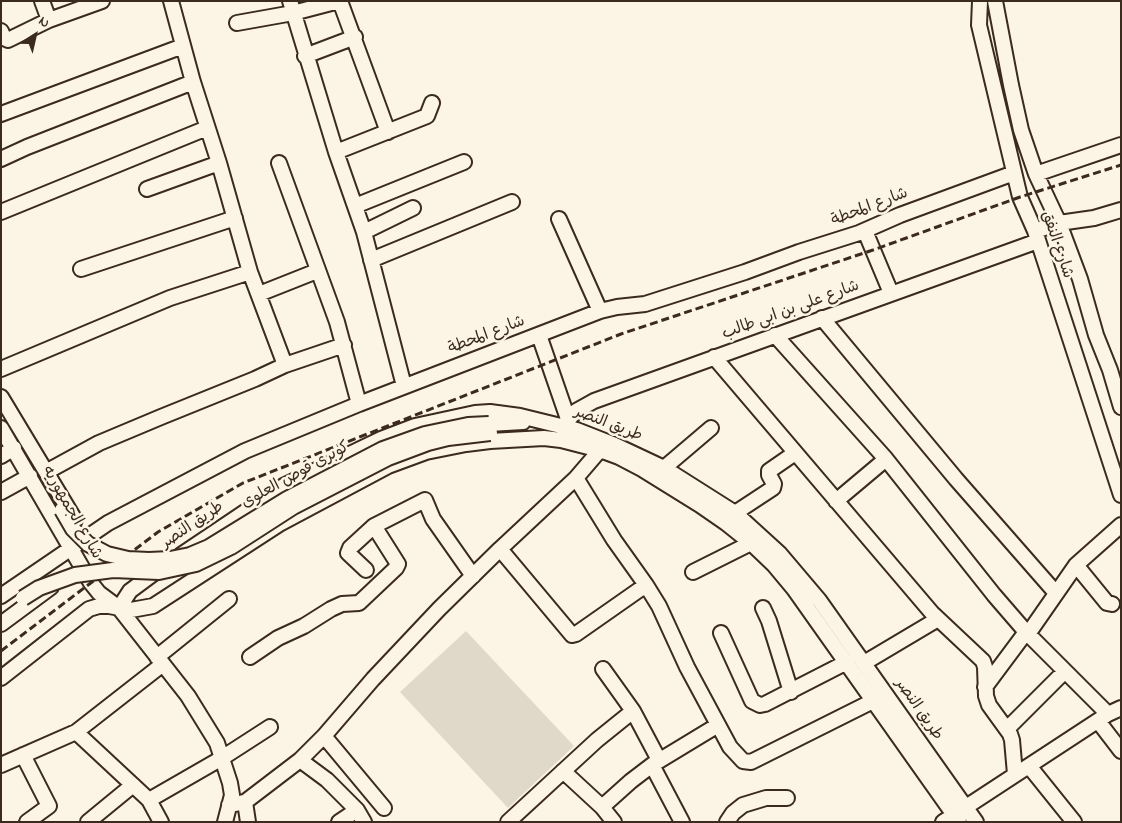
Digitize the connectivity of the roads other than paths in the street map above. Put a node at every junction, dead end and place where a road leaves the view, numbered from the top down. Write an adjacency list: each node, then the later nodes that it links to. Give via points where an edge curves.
1 (42, 1): 8 (street)
2 (102, 1): 8 (street)
3 (171, 1): 12 (street)
4 (340, 1): 7 (street); 11 (street)
5 (980, 1): 25 (street, شارع النفق, via 979,25)
6 (995, 1): 26 (street, شارع النفق, via 1015,108)
7 (291, 7): 9 (street); 13 (street)
8 (49, 20): 10 (street, via 8,40)
9 (237, 23)
10 (1, 31)
11 (355, 37): 13 (street); 18 (street)
12 (183, 46): 14 (street); 16 (street)
13 (305, 56): 20 (street)
14 (193, 82): 17 (street); 21 (street)
15 (432, 103): 18 (street, via 427,116)
16 (1, 114)
17 (207, 128): 23 (street); 32 (street)
18 (388, 132): 20 (street)
19 (1121, 145): 26 (street)
20 (336, 152): 29 (street)
21 (1, 159)
22 (464, 162): 29 (street)
23 (219, 163): 27 (street); 33 (street)
24 (279, 163): 41 (street)
25 (1014, 173): 36 (street, شارع المحطة); 38 (street, شارع النفق)
26 (1036, 174): 35 (street, شارع النفق)
27 (147, 189)
28 (512, 202): 39 (street)
29 (355, 206): 37 (street)
30 (413, 208): 37 (street)
31 (1121, 210): 35 (street)
32 (1, 212)
33 (235, 218): 40 (street); 42 (street)
34 (560, 219): 45 (street)
35 (1059, 223): 38 (street, شارع على بن ابى طالب); 57 (street, شارع النفق)
36 (865, 231): 43 (street); 45 (street, شارع المحطة, via 655,301)
37 (364, 232): 39 (street)
38 (1036, 236): 43 (street, شارع على بن ابى طالب); 73 (street, شارع النفق)
39 (372, 260): 53 (street)
40 (81, 269)
41 (317, 271): 44 (street); 49 (street)
42 (250, 272): 44 (street); 52 (street, via 170,298)
43 (891, 293): 46 (street, شارع على بن ابى طالب)
44 (259, 294): 51 (street)
45 (600, 311): 47 (street, شارع المحطة)
46 (822, 318): 48 (street, شارع على بن ابى طالب); 88 (street)
47 (539, 335): 53 (street, شارع المحطة); 59 (street)
48 (775, 335): 50 (street, شارع على بن ابى طالب); 67 (street)
49 (344, 345): 51 (street); 55 (street)
50 (714, 357): 59 (street, شارع على بن ابى طالب, via 594,401); 65 (street)
51 (285, 365): 69 (street, via 99,443)
52 (1, 369)
53 (404, 386): 55 (street, شارع المحطة)
54 (1, 396): 69 (street)
55 (359, 404): 78 (street, شارع المحطة, via 225,461)
56 (1, 406): 61 (street, كوبرى قوص العلوى, bridge, via 73,529 88,544 107,554 149,560 190,555 209,547 288,499 383,449 432,432 468,426)
57 (1121, 407)
58 (541, 421): 59 (street, طريق النصر); 61 (street, كوبرى قوص العلوى); 92 (street, طريق النصر, via 505,413 475,413 433,421 381,439 271,494 138,584)
59 (566, 422): 68 (street, طريق النصر, via 577,430)
60 (1, 428): 63 (street, شارع الجمهوريه)
61 (490, 428): 64 (street, كوبرى قوص العلوى, via 569,436); 94 (street, كوبرى قوص العلوى, bridge, via 428,443 388,458 293,507 230,547 196,564 159,572 113,570 75,575 39,588)
62 (711, 428): 68 (street)
63 (14, 448): 66 (street); 70 (street, شارع الجمهوريه)
64 (600, 450): 71 (street); 79 (street, طريق النصر, via 642,469 700,505); 92 (street, طريق النصر, via 544,438 490,441 426,452 388,466 294,515 153,606 131,610)
65 (795, 453): 74 (street); 75 (street, via 770,471 774,488)
66 (1, 456)
67 (886, 459): 74 (street); 98 (street)
68 (664, 468): 75 (street, طريق النصر)
69 (46, 472): 78 (street)
70 (30, 476): 72 (street); 80 (street, شارع الجمهوريه)
71 (576, 478): 81 (street); 87 (street)
72 (1, 492)
73 (1121, 495)
74 (836, 501): 95 (street)
75 (735, 513): 102 (street, طريق النصر, via 800,576)
76 (1121, 525): 83 (street)
77 (374, 526): 84 (street, via 348,553); 86 (street, via 425,500 433,519); 99 (street, via 398,564 396,568 359,602 331,609)
78 (86, 538): 80 (street, شارع المحطة)
79 (751, 543): 85 (street); 101 (street, طريق النصر, via 794,589)
80 (71, 548): 82 (street, شارع الجمهوريه); 89 (street, شارع المحطة)
81 (500, 549): 86 (street); 87 (street, via 572,635)
82 (80, 565): 92 (street, شارع الجمهوريه, via 99,593); 96 (street)
83 (1076, 565): 88 (street); 91 (street, via 1107,603)
84 (366, 570)
85 (693, 572)
86 (473, 576): 115 (street, via 373,679)
87 (646, 585): 111 (street)
88 (1055, 592): 98 (street)
89 (1, 596)
90 (229, 599): 100 (street)
91 (1112, 604)
92 (119, 608): 100 (street, شارع الجمهوريه); 105 (street, طريق النصر, via 99,606 89,609)
93 (763, 608): 107 (street)
94 (1, 612)
95 (938, 619): 102 (street); 106 (street, via 983,661)
96 (1, 624)
97 (721, 632): 107 (street, via 752,701 765,704)
98 (1027, 633): 104 (street); 106 (street)
99 (250, 656)
100 (160, 660): 114 (street); 118 (street, شارع الجمهوريه, via 202,716)
101 (847, 662): 107 (street); 108 (street, طريق النصر)
102 (864, 663): 133 (street, طريق النصر)
103 (603, 669): 109 (street)
104 (1064, 672): 110 (street); 113 (street)
105 (1, 678)
106 (985, 688): 113 (street, via 989,705)
107 (791, 692)
108 (873, 701): 111 (street, via 751,762 743,761 730,748); 133 (street, طريق النصر)
109 (633, 711): 120 (street); 123 (street)
110 (1109, 714): 116 (street); 122 (street)
111 (718, 725): 120 (street)
112 (270, 727): 118 (street)
113 (1006, 729): 124 (street, via 1012,740)
114 (76, 732): 117 (street); 125 (street)
115 (324, 736): 119 (street); 131 (street)
116 (1121, 751)
117 (23, 756): 121 (street); 135 (street, via 49,806)
118 (222, 758): 127 (street); 129 (street, شارع الجمهوريه, via 232,795)
119 (300, 760): 128 (street); 132 (street, via 327,780)
120 (656, 762): 130 (street); 142 (street)
121 (1, 765)
122 (1029, 766): 124 (street); 145 (street)
123 (563, 771): 130 (street); 140 (street)
124 (1015, 774): 133 (street)
125 (132, 785): 127 (street); 134 (street)
126 (787, 798): 143 (street, via 766,798 743,805)
127 (149, 800): 136 (street)
128 (246, 802): 129 (street); 138 (street)
129 (229, 805): 137 (street, شارع الجمهوريه)
130 (602, 807): 141 (street)
131 (384, 808)
132 (360, 816): 139 (street)
133 (955, 816): 144 (street, طريق النصر)
134 (91, 821)
135 (27, 822)
136 (162, 822)
137 (225, 822)
138 (248, 822)
139 (339, 822)
140 (508, 822)
141 (614, 822)
142 (682, 822)
143 (727, 822)
144 (976, 822)
145 (1074, 822)

